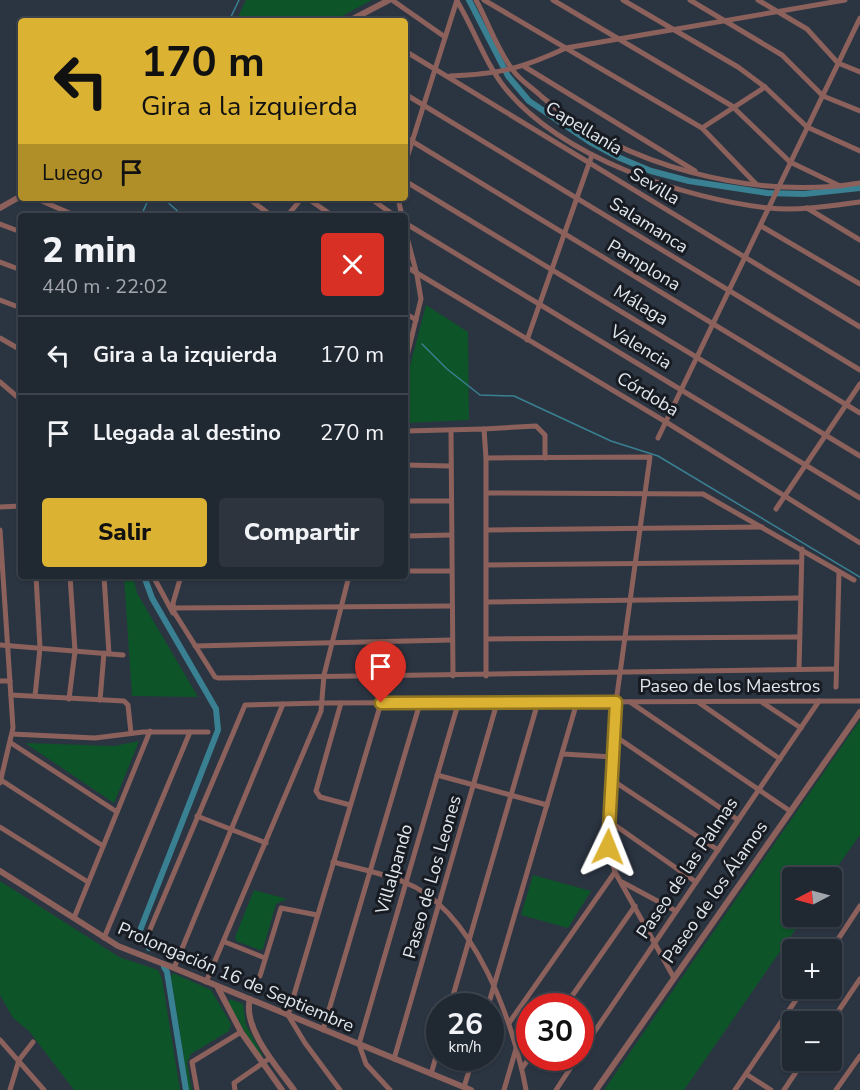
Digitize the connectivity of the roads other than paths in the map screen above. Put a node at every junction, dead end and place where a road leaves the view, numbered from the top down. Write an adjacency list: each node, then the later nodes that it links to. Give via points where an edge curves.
1 (390, 0): 14 (street); 19 (street)
2 (457, 0): 19 (street); 28 (street, Capellanía)
3 (477, 0): 26 (street, Capellanía)
4 (484, 0): 21 (street)
5 (553, 0): 20 (street)
6 (623, 0): 17 (street)
7 (690, 0): 12 (street)
8 (709, 0): 12 (street)
9 (758, 0): 13 (street)
10 (845, 0): 11 (street)
11 (827, 1): 13 (street)
12 (704, 8): 16 (street)
13 (778, 12): 16 (street); 23 (street, via 807,29)
14 (358, 18)
15 (860, 18): 18 (street)
16 (722, 20): 17 (street); 32 (street, via 782,55)
17 (671, 28): 20 (street); 30 (street)
18 (857, 32): 23 (street)
19 (445, 38): 25 (street)
20 (617, 38): 21 (street); 34 (street)
21 (566, 48): 24 (street); 37 (street)
22 (408, 53): 25 (street, Sevilla)
23 (838, 63): 27 (street); 32 (street)
24 (525, 67): 26 (street); 45 (street, Capellanía)
25 (434, 70): 29 (street, Sevilla); 33 (street)
26 (510, 71): 28 (street); 45 (street, Capellanía, via 588,129 655,161)
27 (860, 72)
28 (498, 74): 29 (street); 42 (street, Capellanía, via 510,93 541,121)
29 (449, 76): 44 (street, Sevilla)
30 (765, 87): 34 (street); 36 (street)
31 (408, 96): 33 (street, Salamanca)
32 (823, 96): 35 (street); 36 (street)
33 (423, 106): 39 (street); 52 (street, Salamanca)
34 (732, 106): 37 (street); 43 (street)
35 (860, 111)
36 (807, 127): 40 (street); 43 (street)
37 (702, 128): 48 (street)
38 (408, 139): 39 (street, Pamplona)
39 (412, 142): 41 (street); 71 (street, Pamplona)
40 (860, 151)
41 (408, 155)
42 (592, 155): 44 (street); 59 (street, Capellanía, via 666,187)
43 (790, 162): 49 (street); 50 (street)
44 (591, 164): 52 (street); 74 (street, Sevilla)
45 (699, 173): 48 (street, Capellanía)
46 (408, 183): 78 (street, Málaga)
47 (860, 183): 49 (street, Capellanía)
48 (756, 184): 50 (street, Capellanía)
49 (840, 186): 50 (street, Capellanía)
50 (777, 190): 59 (street)
51 (18, 198): 60 (street)
52 (579, 199): 71 (street); 81 (street, Salamanca)
53 (42, 201): 62 (street)
54 (252, 201): 63 (street)
55 (302, 201): 64 (street)
56 (310, 201): 65 (street)
57 (374, 201): 66 (street)
58 (860, 202): 61 (street, Capellanía)
59 (771, 205): 61 (street, Capellanía); 69 (street)
60 (0, 208)
61 (807, 208): 72 (street)
62 (69, 213)
63 (268, 213)
64 (290, 213)
65 (328, 213)
66 (390, 213)
67 (0, 224): 70 (street)
68 (408, 225): 83 (street, Valencia)
69 (761, 226): 74 (street); 80 (street)
70 (18, 231)
71 (566, 235): 78 (street); 87 (street, Pamplona)
72 (860, 240)
73 (408, 241): 79 (street)
74 (745, 258): 81 (street); 88 (street, Sevilla)
75 (0, 262): 77 (street)
76 (408, 268): 79 (street, Córdoba)
77 (18, 269)
78 (554, 270): 83 (street); 93 (street, Málaga)
79 (417, 275): 86 (street, via 421,299); 91 (street, Córdoba)
80 (860, 284)
81 (728, 292): 87 (street); 94 (street, Salamanca)
82 (0, 300): 84 (street)
83 (540, 304): 91 (street); 97 (street, Valencia)
84 (18, 307)
85 (408, 315): 86 (street)
86 (416, 320): 90 (street)
87 (712, 324): 93 (street); 99 (street, Pamplona)
88 (860, 327)
89 (0, 338): 92 (street)
90 (408, 340)
91 (527, 340): 101 (street, Córdoba)
92 (18, 348)
93 (698, 357): 97 (street); 105 (street, Málaga)
94 (860, 370)
95 (0, 382): 98 (street)
96 (860, 384): 99 (street)
97 (683, 389): 101 (street); 111 (street, Valencia)
98 (18, 397)
99 (847, 405): 100 (street, Pamplona); 105 (street)
100 (860, 413)
101 (666, 422): 106 (street); 115 (street, Córdoba)
102 (484, 429): 104 (street); 108 (street); 109 (street, via 536,426 544,435)
103 (408, 430): 104 (street)
104 (451, 430): 112 (street)
105 (826, 435): 107 (street, Málaga); 111 (street)
106 (658, 438)
107 (860, 456)
108 (486, 458): 109 (street); 113 (street)
109 (545, 458): 114 (street, via 650,457)
110 (408, 465): 112 (street)
111 (806, 465): 115 (street); 116 (street, Valencia)
112 (450, 466): 118 (street)
113 (488, 493): 114 (street); 125 (street)
114 (645, 493): 122 (street, via 704,494); 123 (street)
115 (785, 496): 121 (street); 129 (street, Córdoba)
116 (860, 498)
117 (408, 501): 118 (street)
118 (451, 501): 126 (street)
119 (18, 506): 120 (street)
120 (0, 507)
121 (776, 509)
122 (763, 527): 123 (street); 130 (street)
123 (640, 528): 125 (street); 132 (street)
124 (0, 530): 128 (street)
125 (488, 530): 133 (street)
126 (451, 535): 127 (street); 135 (street)
127 (408, 536)
128 (0, 543): 137 (street)
129 (860, 543)
130 (802, 549): 131 (street); 136 (street)
131 (801, 562): 132 (street); 145 (street)
132 (635, 563): 133 (street); 146 (street)
133 (488, 566): 147 (street)
134 (408, 571): 135 (street)
135 (451, 571): 148 (street)
136 (839, 572): 144 (street); 166 (street)
137 (2, 577): 151 (street)
138 (36, 579): 161 (street)
139 (70, 579): 162 (street)
140 (104, 579): 163 (street)
141 (154, 579): 152 (street)
142 (180, 579): 150 (street)
143 (348, 579): 149 (street)
144 (854, 580)
145 (800, 598): 146 (street); 153 (street)
146 (631, 601): 147 (street); 155 (street)
147 (488, 602): 154 (street)
148 (452, 606): 149 (street); 156 (street)
149 (341, 607): 150 (street); 157 (street)
150 (173, 608): 152 (street)
151 (3, 611): 159 (street)
152 (175, 617): 160 (street)
153 (799, 637): 155 (street); 165 (street)
154 (487, 639): 155 (street); 170 (street)
155 (625, 639): 167 (street)
156 (452, 640): 157 (street); 169 (street)
157 (331, 642): 160 (street); 168 (street)
158 (0, 645): 159 (street)
159 (7, 645): 161 (street); 172 (street)
160 (195, 646): 168 (street, via 218,678)
161 (40, 648): 162 (street); 175 (street)
162 (75, 651): 163 (street); 176 (street)
163 (106, 654): 164 (street); 177 (street)
164 (123, 655)
165 (799, 669): 166 (street); 167 (street)
166 (836, 669): 173 (street)
167 (620, 673): 170 (street); 183 (street)
168 (324, 675): 169 (street); 186 (street)
169 (453, 676): 170 (street)
170 (486, 676)
171 (0, 681): 172 (street)
172 (10, 681): 174 (street)
173 (836, 687)
174 (11, 695): 175 (street); 198 (street)
175 (35, 696): 176 (street)
176 (69, 699): 177 (street)
177 (100, 700): 199 (street, via 126,702)
178 (819, 700): 180 (street, Paseo de los Maestros); 185 (street, Paseo de los Maestros); 194 (street, Paseo de las Palmas)
179 (629, 701): 183 (street, Paseo de los Maestros); 184 (street, Paseo de los Maestros); 209 (street)
180 (860, 701)
181 (538, 702): 182 (street, Paseo de los Maestros); 190 (street, Paseo de los Maestros); 210 (street)
182 (577, 702): 183 (street, Paseo de los Maestros); 202 (street)
183 (616, 702): 200 (street)
184 (697, 702): 185 (street, Paseo de los Maestros); 204 (street)
185 (762, 702): 194 (street)
186 (321, 703): 187 (street, Paseo de los Maestros); 191 (street, Paseo de los Maestros); 220 (street)
187 (341, 703): 188 (street, Paseo de los Maestros); 211 (street, via 316,791 320,797)
188 (381, 703): 189 (street, Paseo de los Maestros); 211 (street)
189 (420, 703): 192 (street, Paseo de los Maestros); 225 (street)
190 (497, 703): 192 (street, Paseo de los Maestros); 208 (street, Paseo de Los Leones)
191 (283, 704): 215 (street, Paseo de los Maestros, via 248,704 242,708); 219 (street)
192 (459, 704): 205 (street, Villalpando)
193 (860, 712): 214 (street, Paseo de los Álamos)
194 (801, 728): 204 (street, Paseo de las Palmas)
195 (150, 731): 196 (street); 199 (street); 213 (street)
196 (190, 732): 197 (street); 237 (street)
197 (208, 732)
198 (12, 734): 199 (street, via 95,738); 201 (street)
199 (131, 734)
200 (615, 736): 203 (street); 216 (street)
201 (11, 743): 207 (street); 213 (street)
202 (563, 754): 203 (street); 212 (street)
203 (613, 757): 206 (street)
204 (780, 759): 209 (street, Paseo de las Palmas)
205 (437, 775): 208 (street); 229 (street, Villalpando)
206 (612, 780): 217 (street); 222 (street)
207 (0, 781): 221 (street)
208 (474, 785): 210 (street); 231 (street, Paseo de Los Leones)
209 (759, 790): 214 (street); 216 (street, Paseo de las Palmas)
210 (512, 795): 212 (street); 240 (street)
211 (350, 805): 223 (street)
212 (547, 805): 250 (street)
213 (117, 812): 221 (street)
214 (790, 812): 246 (street, Paseo de los Álamos)
215 (197, 816): 219 (street); 238 (street)
216 (738, 820): 222 (street, Paseo de las Palmas)
217 (609, 821): 226 (street, via 608,854); 230 (street)
218 (0, 827): 228 (street)
219 (232, 830): 220 (street); 244 (street)
220 (266, 843): 241 (street)
221 (103, 846): 228 (street)
222 (718, 850): 230 (street, Paseo de las Palmas)
223 (333, 862): 225 (street); 235 (street)
224 (0, 871): 236 (street, Prolongación 16 de Septiembre)
225 (371, 872): 229 (street); 259 (street)
226 (615, 872): 227 (street); 258 (street)
227 (620, 881): 232 (street); 234 (street, Paseo de los Álamos)
228 (88, 882): 236 (street)
229 (405, 882): 231 (street); 264 (street, Villalpando)
230 (696, 882): 234 (street, Paseo de las Palmas)
231 (439, 906): 240 (street); 269 (street, Paseo de Los Leones)
232 (635, 906): 242 (street); 253 (street)
233 (860, 906): 239 (street)
234 (676, 911): 242 (street, Paseo de las Palmas)
235 (317, 915): 243 (street, via 281,908); 257 (street)
236 (74, 918): 237 (street, Prolongación 16 de Septiembre)
237 (104, 938): 244 (street, Prolongación 16 de Septiembre)
238 (146, 939)
239 (838, 939)
240 (469, 941): 250 (street); 251 (street)
241 (225, 942): 243 (street); 248 (street)
242 (655, 942): 246 (street); 261 (street, Paseo de las Palmas)
243 (265, 958): 245 (street)
244 (174, 968): 248 (street, Prolongación 16 de Septiembre)
245 (260, 976)
246 (674, 978): 292 (street, Paseo de los Álamos)
247 (860, 979): 256 (street)
248 (206, 982): 249 (street, Prolongación 16 de Septiembre)
249 (218, 987): 254 (street, Prolongación 16 de Septiembre); 260 (street)
250 (494, 988): 252 (street); 258 (street)
251 (454, 993)
252 (492, 993)
253 (574, 993)
254 (250, 999): 257 (street, Prolongación 16 de Septiembre); 268 (street, via 251,1023)
255 (797, 999): 278 (street)
256 (838, 1011)
257 (288, 1015): 259 (street, Prolongación 16 de Septiembre); 287 (street)
258 (509, 1023): 266 (street)
259 (323, 1030): 264 (street, Prolongación 16 de Septiembre)
260 (241, 1032): 271 (street); 283 (street, via 195,1058 192,1066)
261 (594, 1032)
262 (0, 1040): 265 (street)
263 (33, 1042): 270 (street)
264 (358, 1044): 269 (street, Prolongación 16 de Septiembre); 279 (street, via 366,1064)
265 (2, 1046): 270 (street)
266 (516, 1048): 289 (street)
267 (860, 1056): 296 (street)
268 (270, 1058): 271 (street); 286 (street)
269 (394, 1059): 277 (street, Prolongación 16 de Septiembre)
270 (19, 1060): 281 (street); 282 (street)
271 (262, 1064): 284 (street, via 234,1083); 285 (street)
272 (432, 1071): 277 (street)
273 (470, 1071): 280 (street)
274 (523, 1071): 290 (street)
275 (568, 1071): 291 (street)
276 (797, 1071): 295 (street)
277 (431, 1074): 280 (street, Prolongación 16 de Septiembre)
278 (746, 1074): 293 (street); 294 (street)
279 (388, 1088): 288 (street)
280 (467, 1089)
281 (10, 1090)
282 (44, 1090)
283 (197, 1090)
284 (235, 1090)
285 (282, 1090)
286 (294, 1090)
287 (340, 1090)
288 (398, 1090)
289 (504, 1090)
290 (526, 1090)
291 (556, 1090)
292 (596, 1090)
293 (735, 1090)
294 (771, 1090)
295 (784, 1090)
296 (836, 1090)

